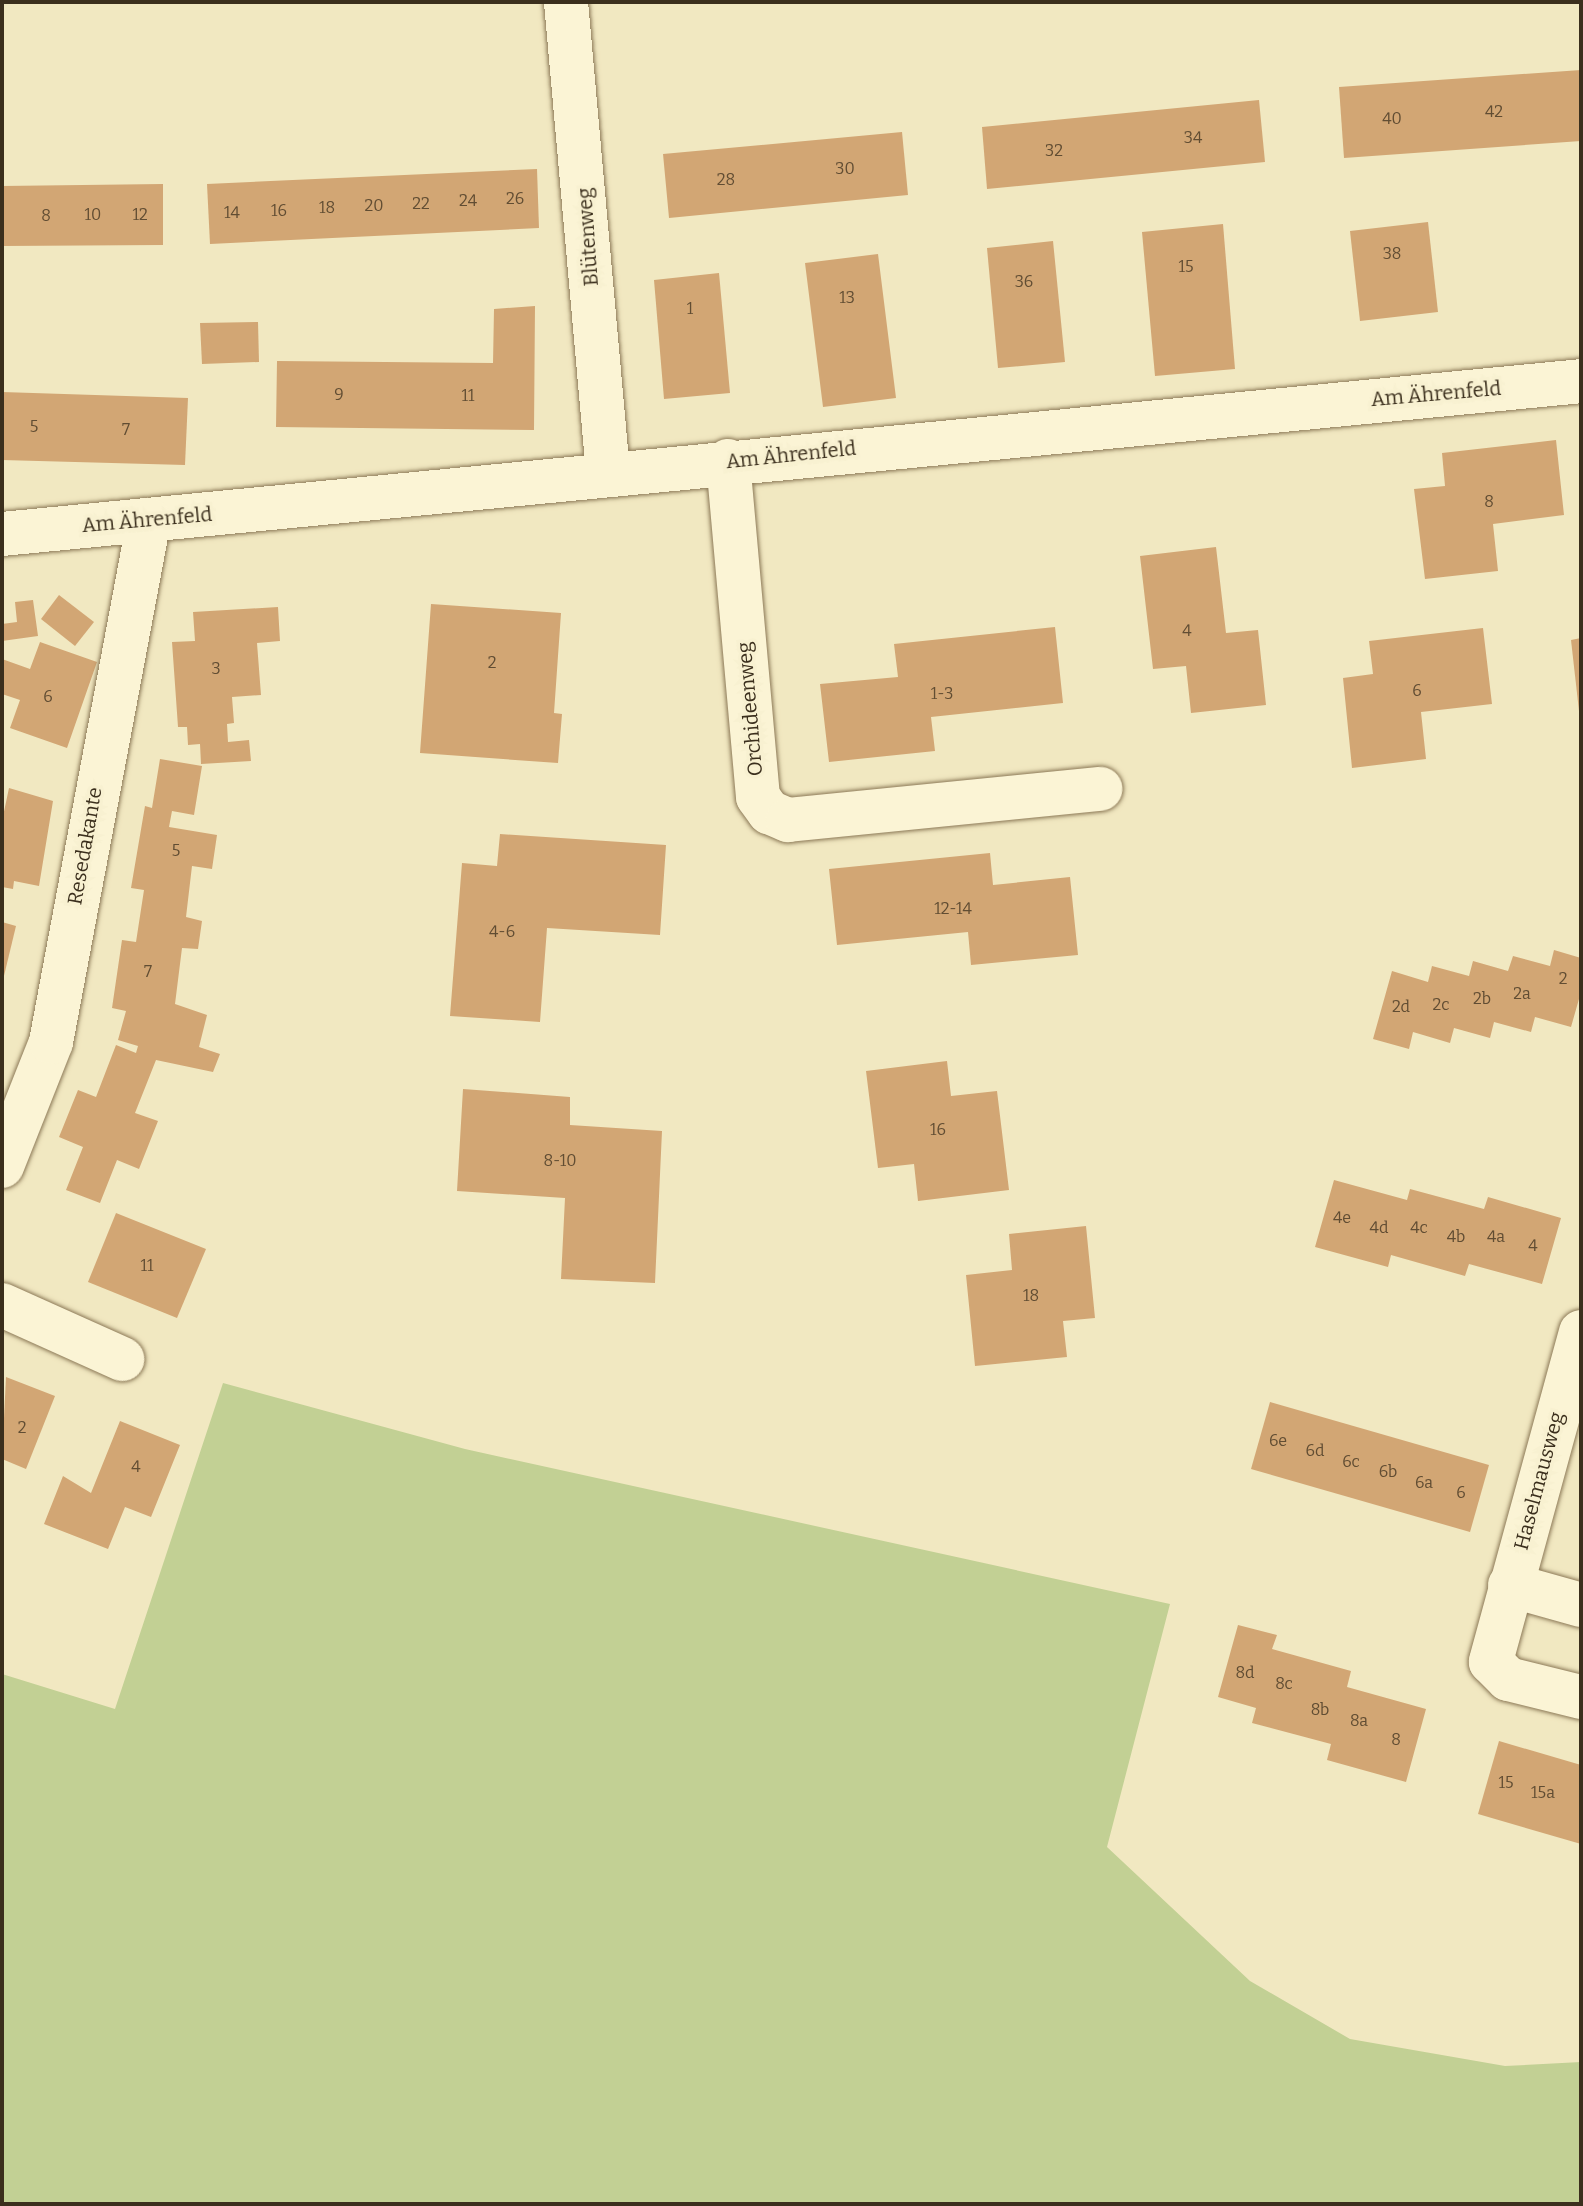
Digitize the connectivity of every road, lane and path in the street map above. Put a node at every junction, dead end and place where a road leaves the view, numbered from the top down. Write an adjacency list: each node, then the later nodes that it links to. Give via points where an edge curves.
1 (566, 2): 4 (street, Blütenweg)
2 (1581, 381): 3 (street, Am Ährenfeld)
3 (728, 461): 4 (street, Am Ährenfeld); 7 (street, Orchideenweg, via 758,797 769,812 788,820)
4 (608, 472): 5 (street, Am Ährenfeld)
5 (149, 520): 6 (street, Am Ährenfeld); 8 (street, Resedakante, via 51,1042)
6 (2, 534)
7 (1100, 789)
8 (2, 1166)
9 (2, 1305): 11 (street)
10 (1581, 1332): 12 (street, Haselmausweg)
11 (122, 1359)
12 (1510, 1585): 13 (street); 14 (street, Haselmausweg, via 1491,1653 1497,1672)
13 (1581, 1605)
14 (1581, 1697)

